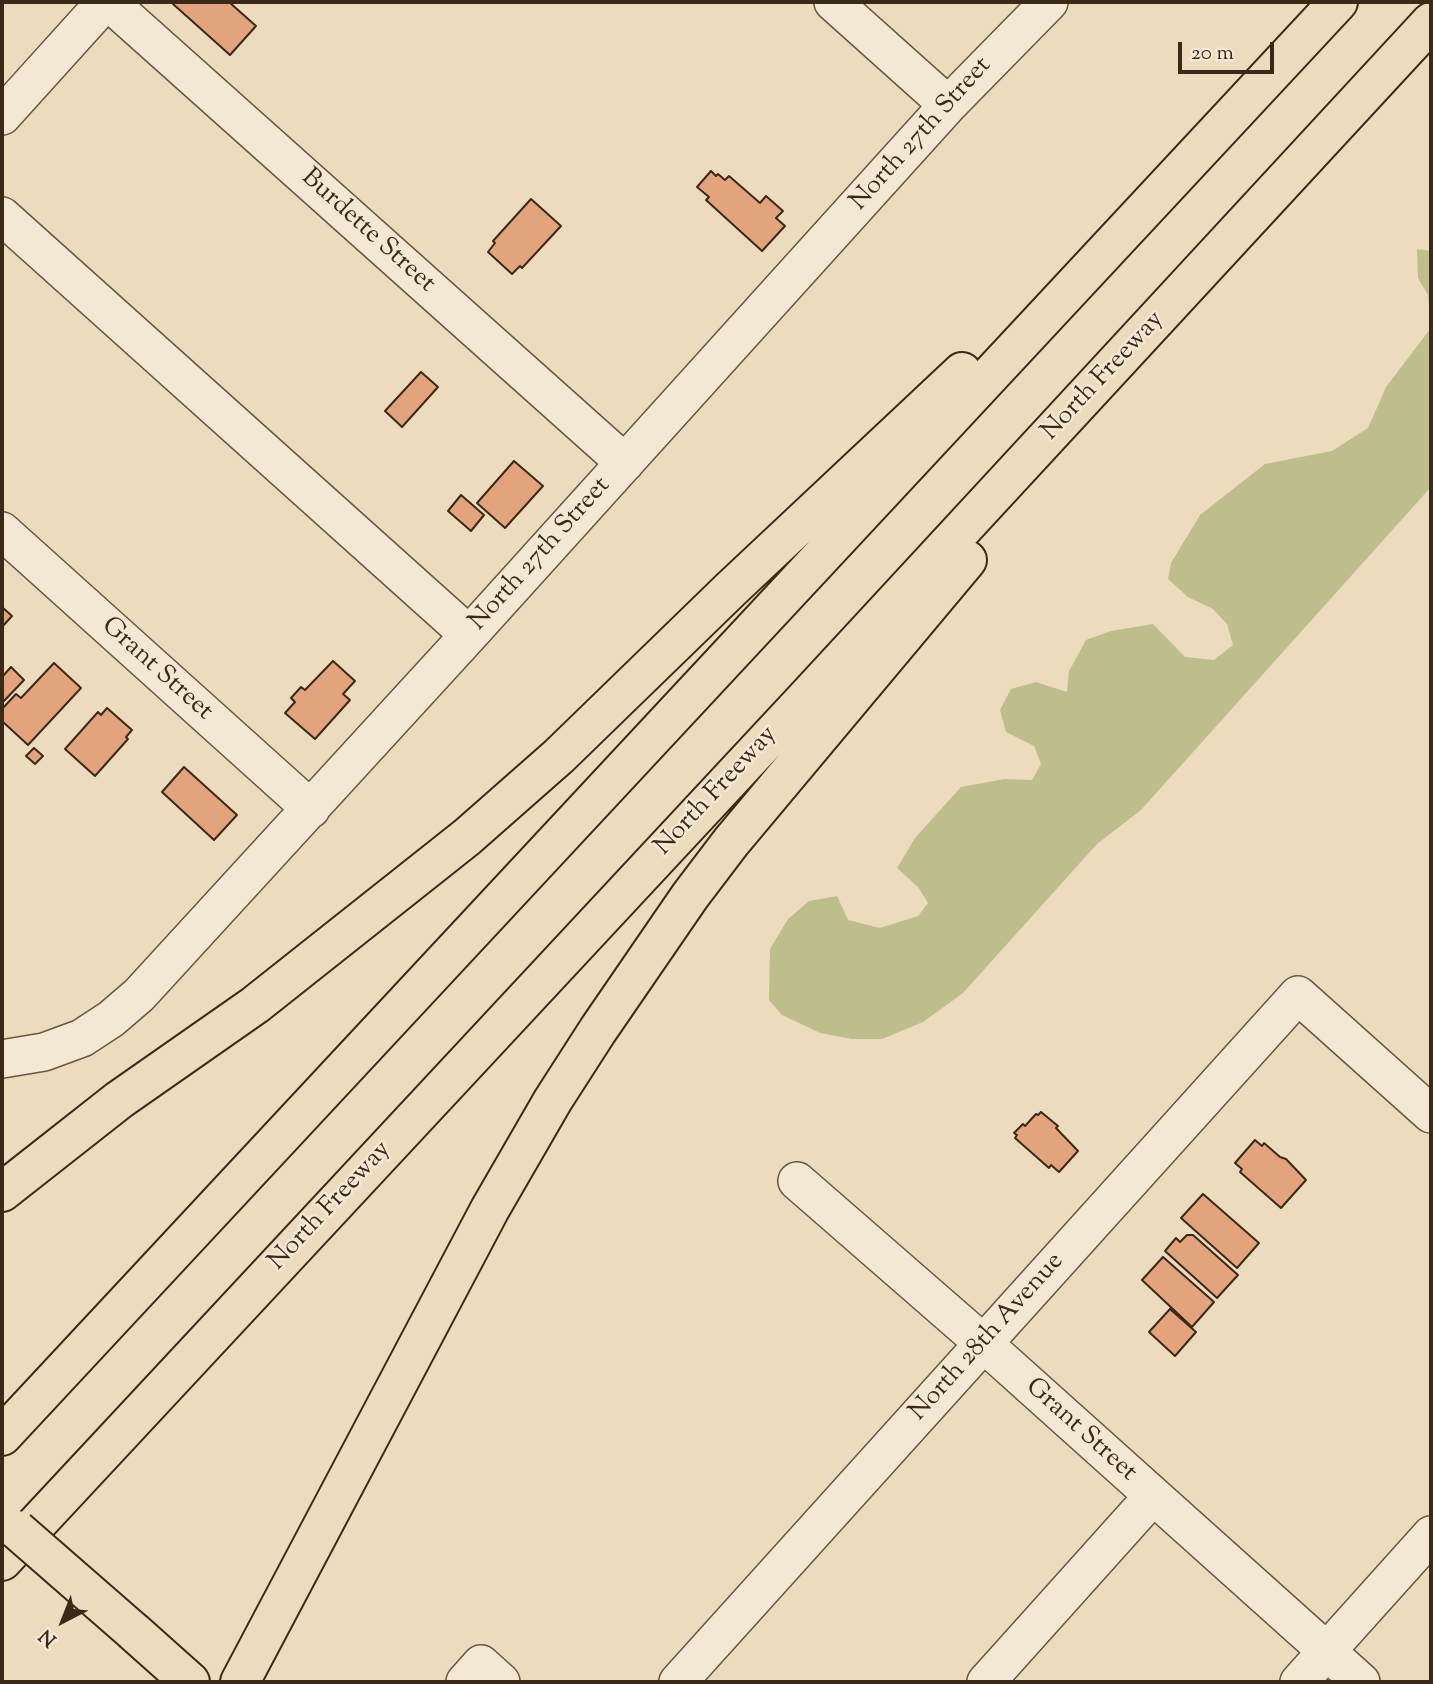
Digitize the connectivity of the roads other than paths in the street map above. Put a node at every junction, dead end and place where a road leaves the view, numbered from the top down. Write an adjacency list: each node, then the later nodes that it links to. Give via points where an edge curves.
1 (107, 2): 7 (street); 11 (street, Burdette Street)
2 (833, 2): 6 (street)
3 (1049, 2): 6 (street, North 27th Street)
4 (1338, 2): 8 (main road)
5 (1431, 22): 9 (main road, North Freeway)
6 (948, 105): 11 (street, North 27th Street)
7 (2, 116)
8 (1226, 124): 18 (main road, via 487,820 255,1005 119,1100); 20 (main road)
9 (1287, 180): 24 (main road, North Freeway); 27 (main road, via 752,815 664,934 584,1052 510,1174)
10 (2, 216): 13 (street)
11 (625, 463): 13 (street, North 27th Street)
12 (2, 531): 14 (street, Grant Street)
13 (469, 635): 14 (street, North 27th Street)
14 (310, 809): 15 (street, North 27th Street, via 123,1009 73,1042)
15 (2, 1059)
16 (1431, 1114): 19 (street, North 28th Avenue, via 1298,995)
17 (797, 1181): 19 (street, Grant Street)
18 (2, 1192)
19 (983, 1343): 21 (street, Grant Street); 30 (street, North 28th Avenue)
20 (2, 1436)
21 (1153, 1496): 25 (street, Grant Street); 31 (street)
22 (2, 1516): 26 (main road, bridge)
23 (1431, 1535): 25 (street)
24 (2, 1561)
25 (1326, 1651): 32 (street); 33 (street, Grant Street)
26 (190, 1682)
27 (240, 1682)
28 (465, 1682): 29 (street, via 481,1664)
29 (501, 1682)
30 (678, 1682)
31 (986, 1682)
32 (1299, 1682)
33 (1361, 1682)

